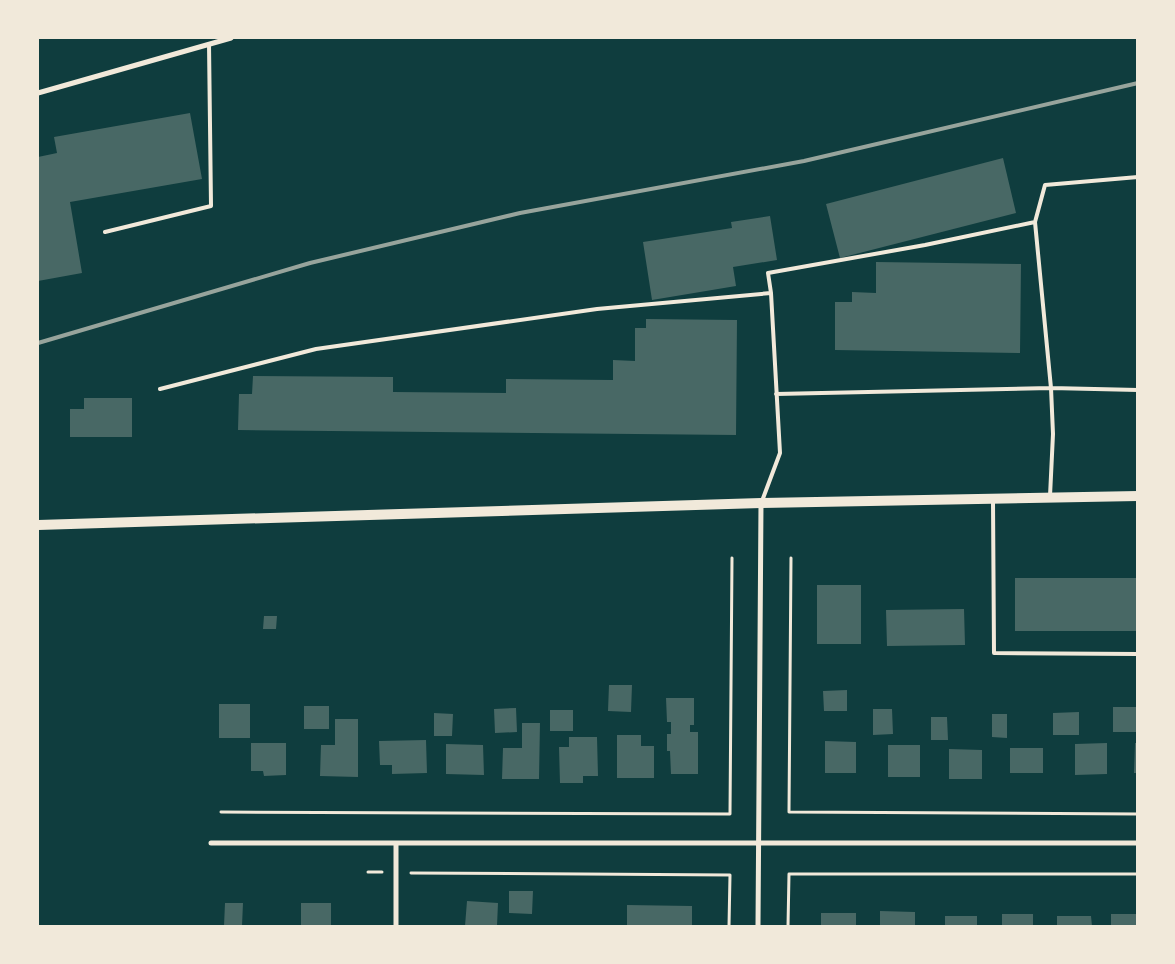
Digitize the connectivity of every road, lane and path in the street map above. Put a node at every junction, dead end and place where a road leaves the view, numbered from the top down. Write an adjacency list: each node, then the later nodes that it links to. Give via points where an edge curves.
1 (231, 38): 2 (street)
2 (209, 44): 3 (street); 6 (lane, via 212,206)
3 (38, 93)
4 (1138, 177): 5 (lane, via 1045,185)
5 (1035, 222): 7 (lane, via 768,272); 8 (lane)
6 (104, 232)
7 (771, 294): 9 (lane, via 597,309 316,349); 11 (lane)
8 (1051, 388): 10 (lane); 11 (lane); 12 (lane)
9 (160, 389)
10 (1138, 390)
11 (776, 394): 15 (lane, via 780,453)
12 (1050, 496): 13 (main road); 14 (main road)
13 (1138, 496)
14 (993, 498): 15 (main road); 19 (lane, via 994,653)
15 (762, 503): 16 (main road); 24 (street)
16 (38, 525)
17 (732, 558): 20 (path, via 730,814)
18 (792, 558): 21 (path, via 789,812)
19 (1138, 654)
20 (221, 812)
21 (1138, 814)
22 (211, 843): 23 (street)
23 (396, 843): 24 (street); 27 (street)
24 (759, 843): 25 (street); 31 (street)
25 (1138, 843)
26 (368, 872): 27 (path)
27 (396, 872): 29 (street); 30 (path, via 730,875)
28 (1138, 874): 32 (path, via 789,874)
29 (396, 926)
30 (729, 926)
31 (758, 926)
32 (788, 926)

